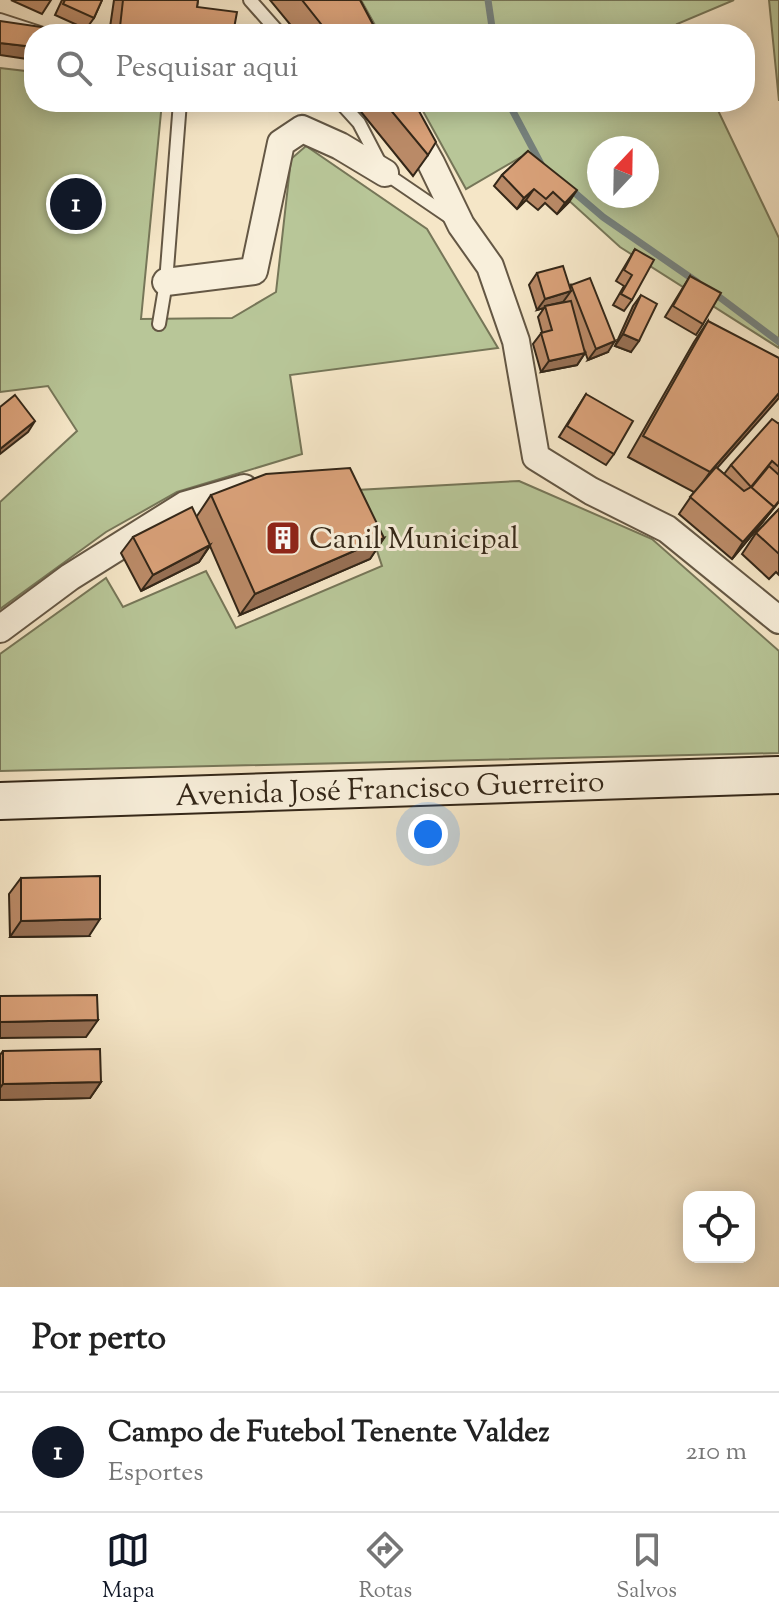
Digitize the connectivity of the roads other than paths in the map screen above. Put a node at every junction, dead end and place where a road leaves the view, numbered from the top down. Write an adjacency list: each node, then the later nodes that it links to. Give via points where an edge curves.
1 (250, 0): 3 (lane)
2 (0, 20): 4 (lane)
3 (271, 24)
4 (24, 28)
5 (179, 112): 10 (lane)
6 (349, 112): 8 (lane)
7 (403, 112): 9 (street)
8 (385, 173): 9 (lane); 10 (street, via 302,129 281,143 254,271)
9 (461, 225): 13 (street, via 490,266 516,341 536,457 667,529)
10 (166, 282): 11 (lane)
11 (159, 324)
12 (260, 483): 14 (street, via 185,505 70,577)
13 (779, 620)
14 (0, 629)
15 (779, 775): 16 (main road, Avenida José Francisco Guerreiro)
16 (0, 801)

